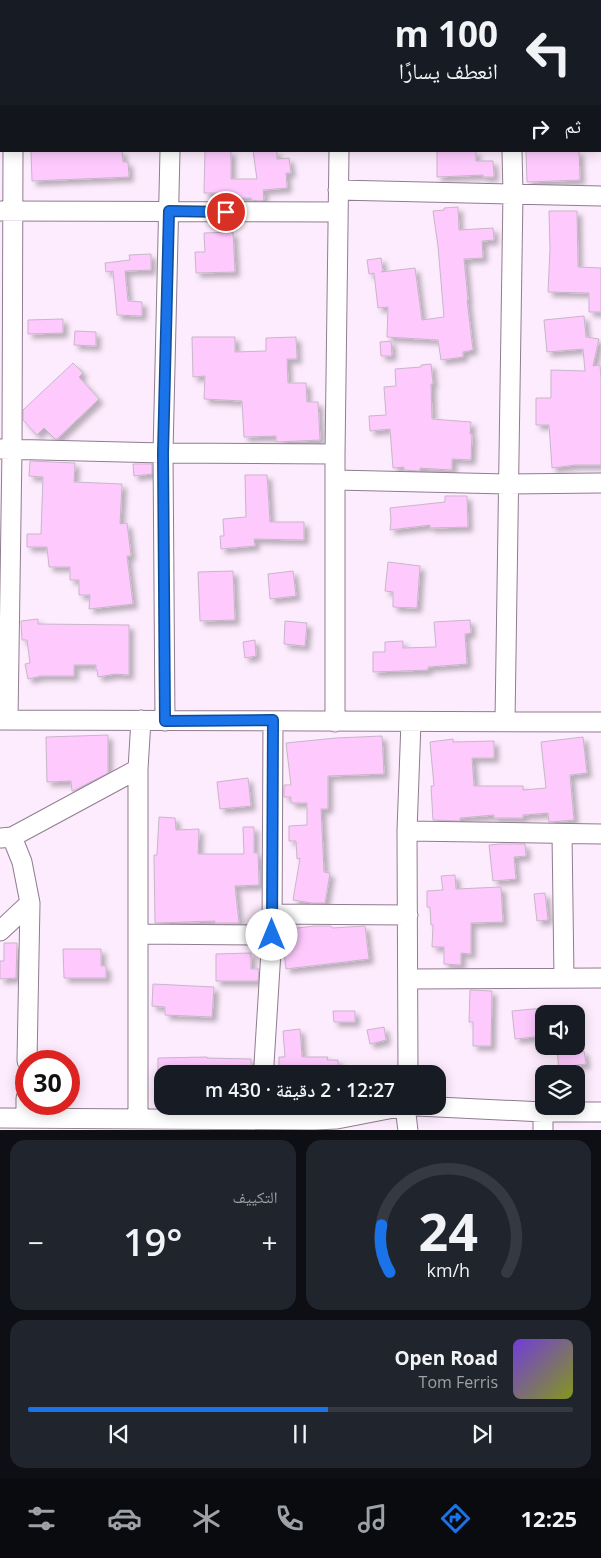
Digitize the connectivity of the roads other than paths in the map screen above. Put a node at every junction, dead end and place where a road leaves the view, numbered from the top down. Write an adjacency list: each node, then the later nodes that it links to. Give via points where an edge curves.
1 (13, 152): 8 (street)
2 (170, 152): 9 (street)
3 (339, 152): 5 (street)
4 (512, 152): 6 (street)
5 (338, 190): 6 (street); 10 (street)
6 (513, 193): 7 (street); 16 (street)
7 (601, 196)
8 (6, 211): 9 (street); 11 (street)
9 (169, 211): 10 (street); 12 (street)
10 (338, 212): 13 (street)
11 (6, 449): 12 (street); 17 (street)
12 (163, 453): 13 (street); 20 (street)
13 (335, 454): 14 (street)
14 (336, 480): 16 (street); 22 (street)
15 (601, 483): 16 (street)
16 (507, 484): 21 (street)
17 (4, 720): 18 (street)
18 (141, 720): 20 (street); 25 (street)
19 (273, 720): 20 (street); 22 (street); 31 (street)
20 (165, 721)
21 (504, 721): 23 (street); 24 (street)
22 (335, 722): 23 (street)
23 (411, 722): 26 (street)
24 (601, 722)
25 (138, 769): 29 (street); 34 (street)
26 (407, 830): 27 (street); 32 (street)
27 (562, 834): 28 (street); 36 (street)
28 (601, 834)
29 (6, 838): 30 (street, via 22,862)
30 (30, 903): 33 (street); 39 (street)
31 (272, 914): 32 (street); 35 (street)
32 (408, 915): 38 (street)
33 (0, 931)
34 (139, 934): 35 (street); 49 (street)
35 (272, 935): 40 (street)
36 (564, 978): 37 (street); 38 (street)
37 (601, 978)
38 (409, 979): 41 (street)
39 (27, 1050)
40 (265, 1065)
41 (408, 1065)
42 (446, 1109): 48 (street)
43 (601, 1112): 48 (street)
44 (358, 1115): 46 (street, via 338,1119)
45 (406, 1115): 50 (street)
46 (271, 1119): 49 (street)
47 (12, 1121): 49 (street)
48 (543, 1121)
49 (150, 1123)
50 (408, 1130)

